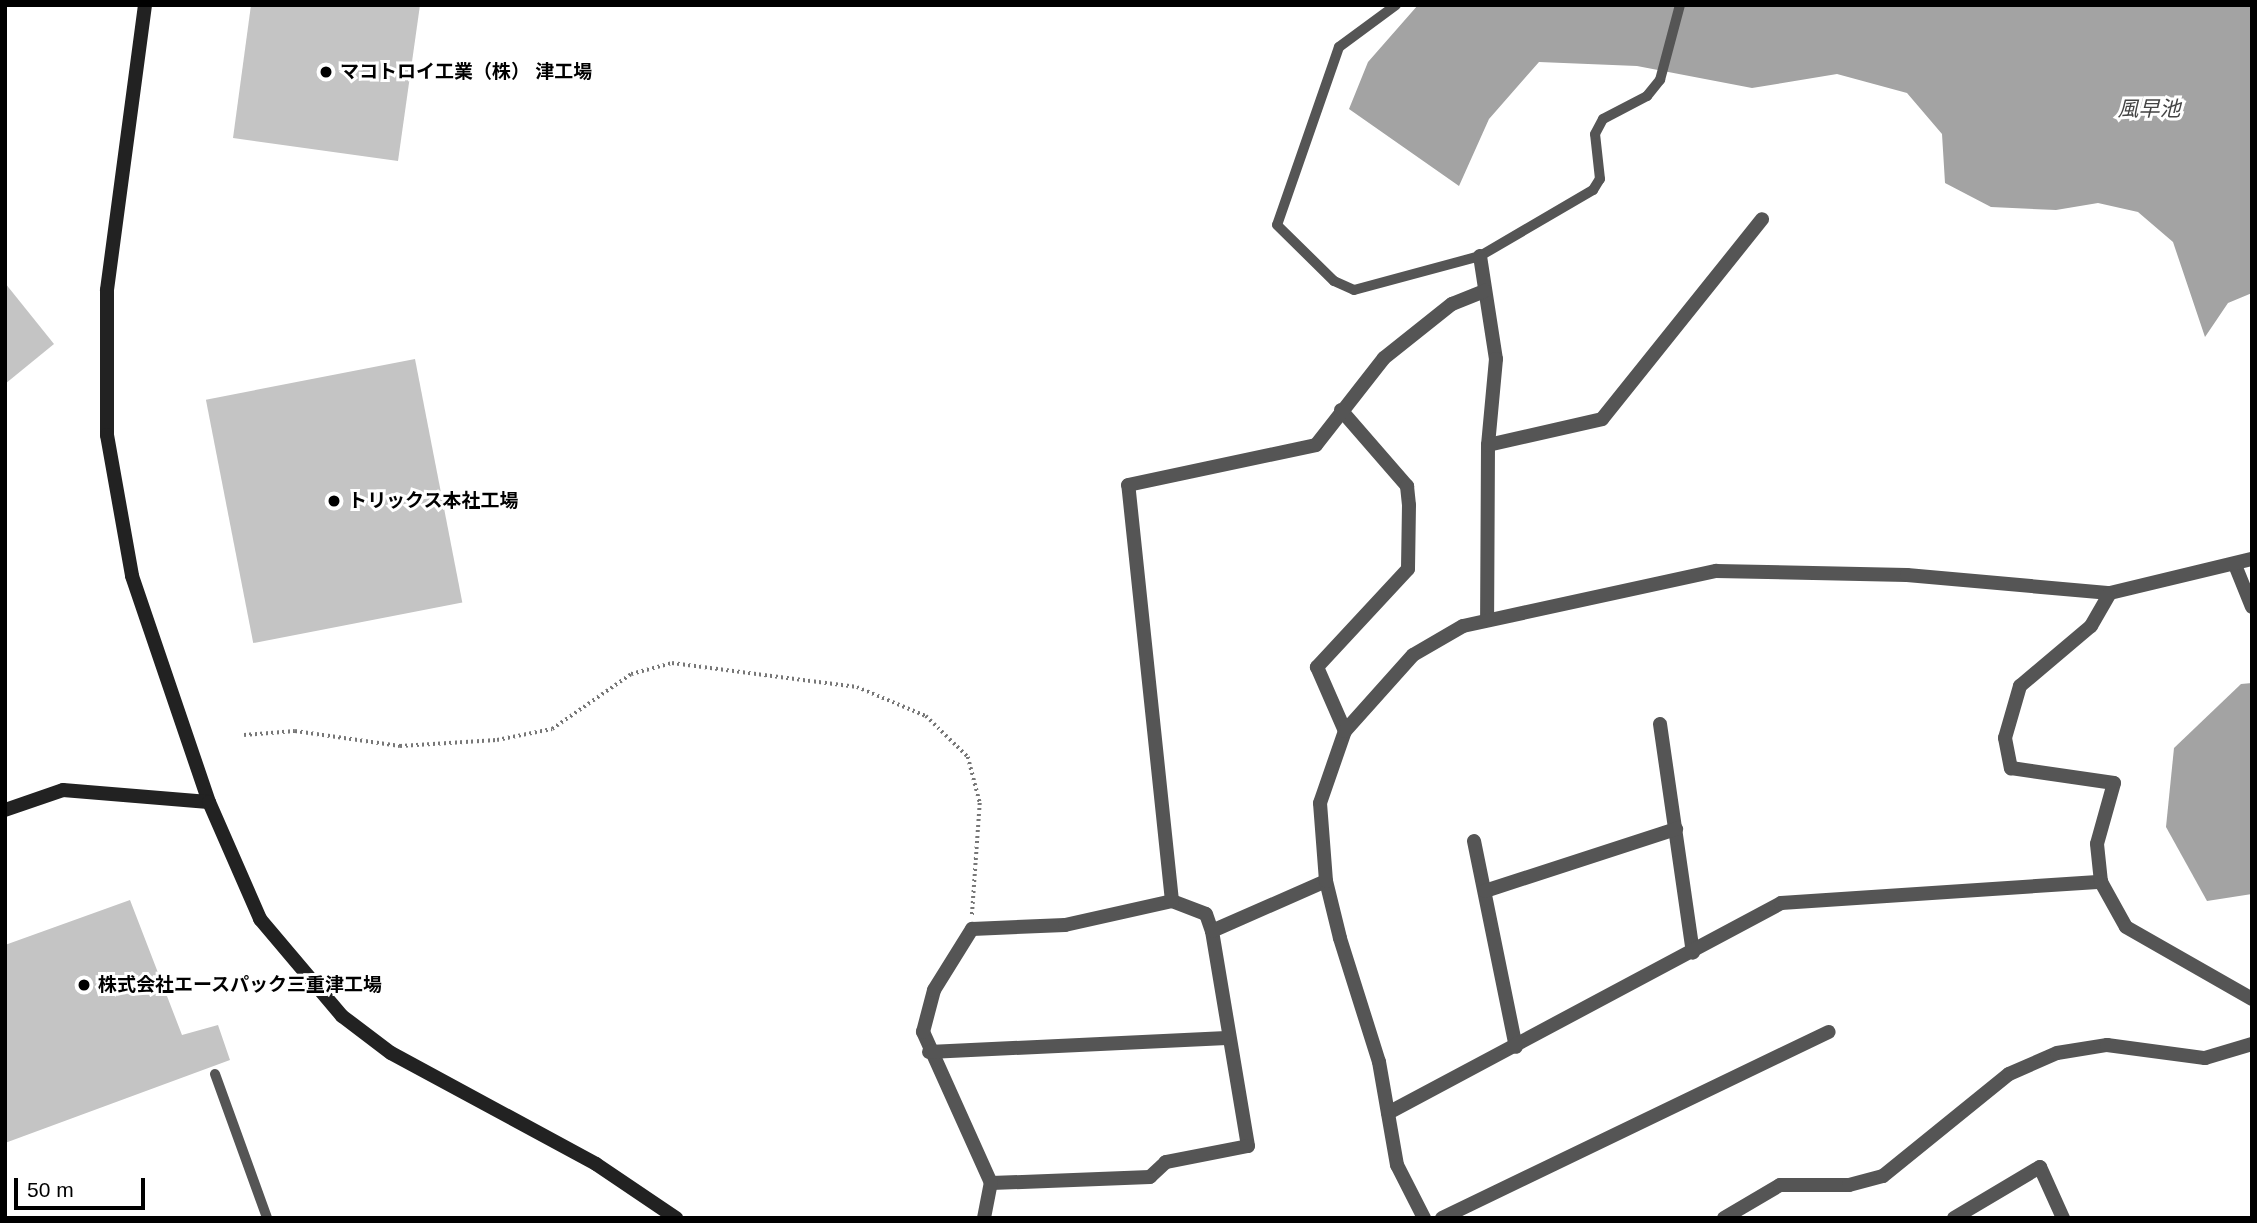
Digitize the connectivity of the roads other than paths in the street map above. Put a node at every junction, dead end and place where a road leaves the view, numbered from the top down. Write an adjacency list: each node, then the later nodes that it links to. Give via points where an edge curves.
1 (145, 5): 16 (street, via 107,290 107,435 132,576)
2 (1396, 5): 5 (lane, via 1339,47 1277,225 1334,281 1353,290)
3 (1680, 5): 5 (lane, via 1660,80 1647,96 1603,119 1595,134 1600,179 1593,190)
4 (1762, 219): 8 (street, via 1602,419)
5 (1480, 256): 6 (street)
6 (1485, 291): 7 (street, via 1452,304 1384,358); 8 (street, via 1496,359)
7 (1341, 410): 15 (street, via 1408,486 1409,505 1408,569 1317,667); 23 (street, via 1316,445 1128,485)
8 (1488, 445): 13 (street)
9 (2252, 559): 10 (street)
10 (2235, 565): 11 (street); 12 (street)
11 (2110, 593): 13 (street, via 1907,575 1716,571); 21 (street, via 2091,626 2020,686 2005,738 2011,768 2114,783 2097,844)
12 (2252, 607)
13 (1487, 620): 15 (street, via 1413,655)
14 (1660, 724): 18 (street)
15 (1345, 731): 20 (street, via 1320,803)
16 (209, 802): 17 (street, via 63,790); 37 (street, via 260,919 342,1016 425,1074 597,1164)
17 (5, 810)
18 (1676, 829): 22 (street); 25 (street)
19 (1474, 841): 22 (street)
20 (1326, 881): 24 (street); 33 (street)
21 (2101, 882): 25 (street, via 1781,903); 26 (street, via 2126,927)
22 (1485, 891): 30 (street)
23 (1172, 901): 24 (street, via 1206,914); 31 (street, via 1065,925 972,929 934,990 923,1032)
24 (1212, 931): 28 (street)
25 (1693, 953): 30 (street)
26 (2252, 999)
27 (1829, 1032): 40 (street)
28 (1227, 1038): 31 (street); 34 (street, via 1248,1146 1166,1162 1150,1177)
29 (2252, 1044): 35 (street, via 2205,1058 2107,1045 2057,1053 2009,1074 1883,1176 1849,1185 1780,1185)
30 (1516, 1047): 33 (street)
31 (929, 1052): 34 (street)
32 (215, 1074): 36 (lane)
33 (1388, 1113): 39 (street, via 1397,1165)
34 (991, 1183): 38 (street)
35 (1741, 1213): 41 (street)
36 (267, 1218)
37 (676, 1218)
38 (984, 1218)
39 (1424, 1218)
40 (1442, 1218)
41 (1724, 1218)
42 (1954, 1218): 43 (street, via 2040,1167)
43 (2063, 1218)

